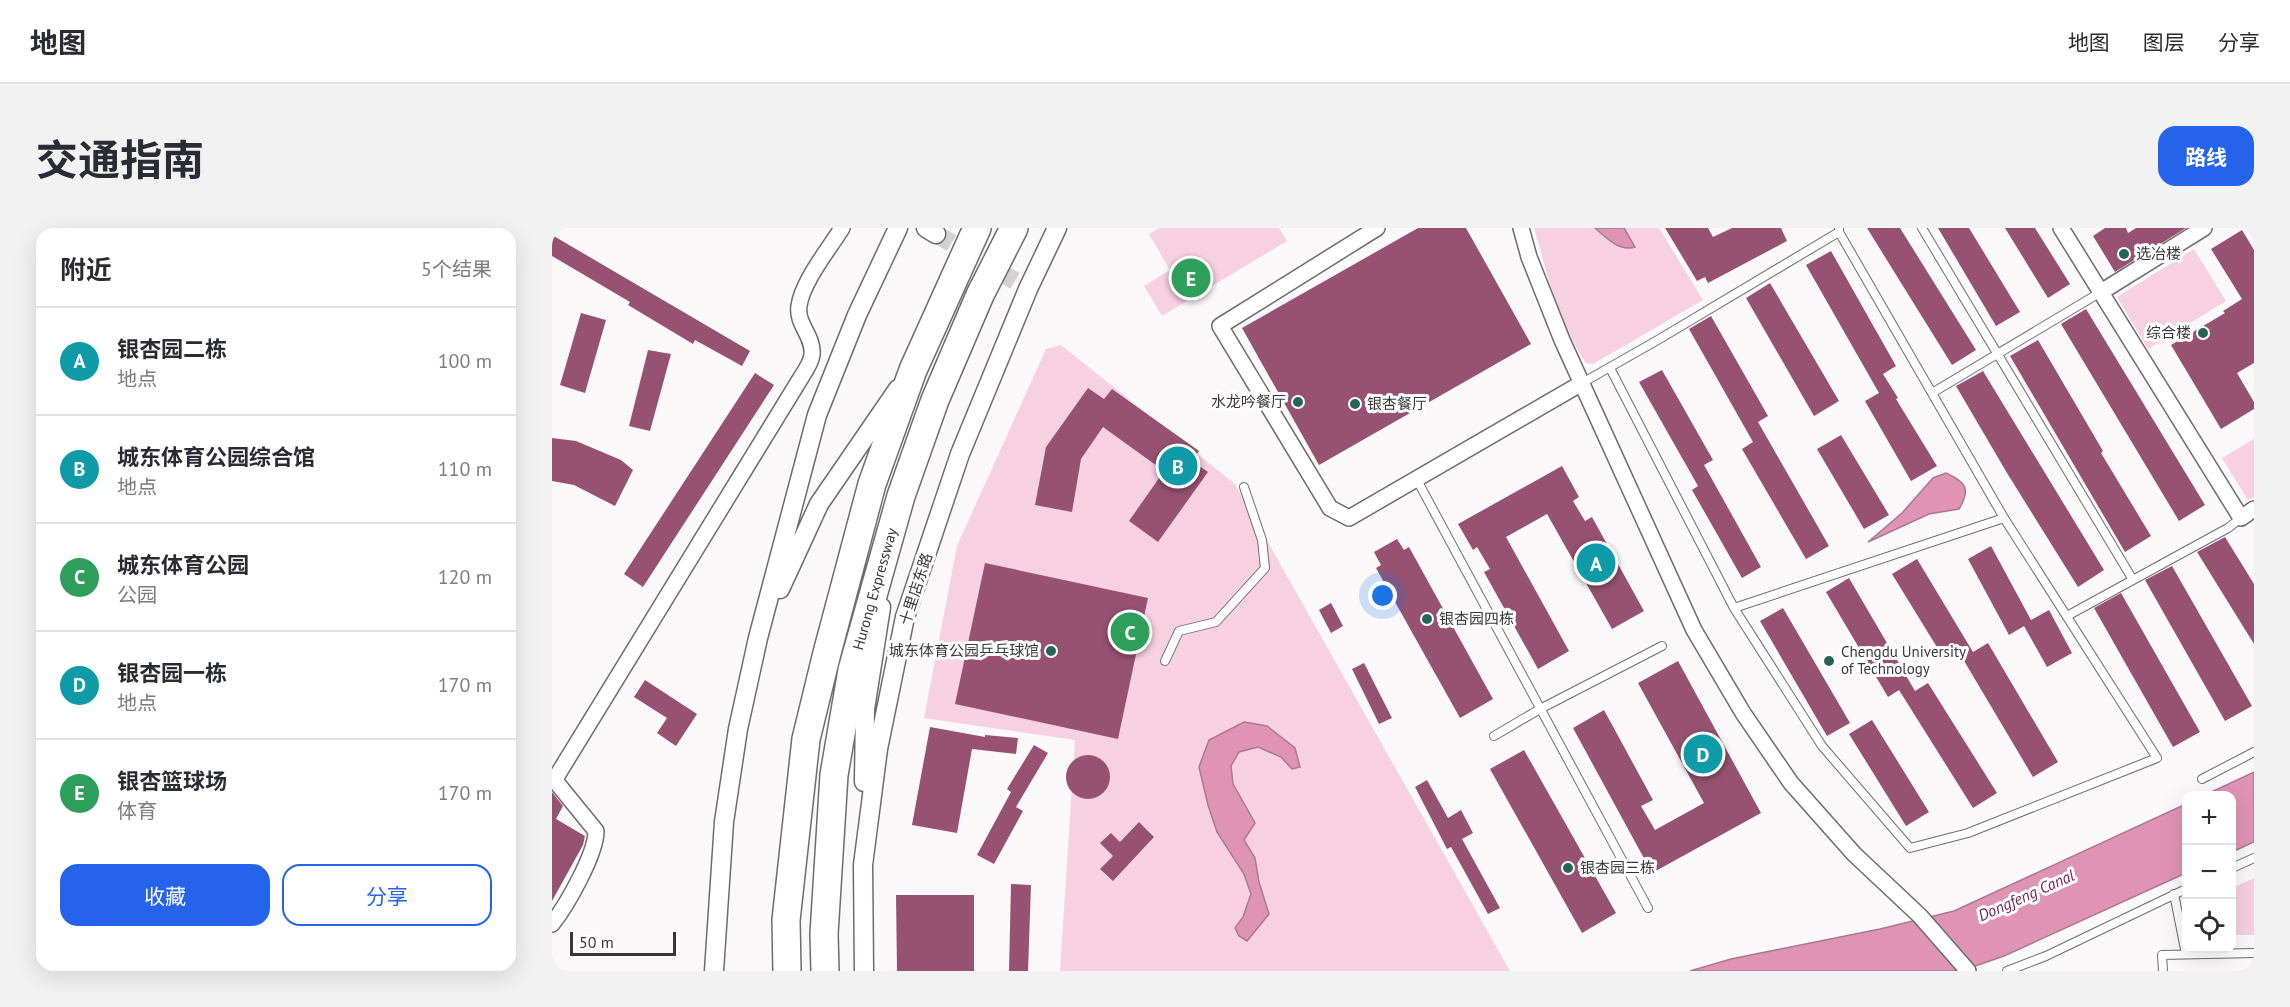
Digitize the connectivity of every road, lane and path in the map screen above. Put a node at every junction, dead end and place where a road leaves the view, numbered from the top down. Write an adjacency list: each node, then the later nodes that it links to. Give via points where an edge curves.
1 (842, 228): 33 (street, via 809,280 799,306 799,319 808,335 812,357)
2 (898, 228): 27 (street, via 857,315 817,416)
3 (977, 228): 14 (highway, Hurong Expressway)
4 (1014, 228): 18 (highway, Hurong Expressway, via 935,400)
5 (1057, 228): 36 (street, 十里店东路, via 1022,285 905,617 878,749)
6 (1377, 228): 19 (street, via 1220,326 1330,508 1349,518)
7 (1521, 228): 16 (street, via 1529,257)
8 (1922, 228): 13 (lane)
9 (2061, 228): 12 (street)
10 (2204, 228): 12 (street)
11 (1839, 230): 15 (lane); 17 (lane)
12 (2101, 292): 13 (lane); 23 (street)
13 (1998, 354): 17 (lane); 24 (lane)
14 (916, 362): 27 (street, via 819,504); 45 (highway, Hurong Expressway, via 872,484 806,739 786,920)
15 (1610, 368): 16 (lane); 25 (lane)
16 (1582, 383): 19 (street); 48 (street, via 1694,630 1743,713 1791,783)
17 (1932, 393): 22 (lane)
18 (909, 475): 36 (street, via 865,709); 46 (highway, Hurong Expressway, via 852,670 834,775)
19 (1417, 480): 30 (lane)
20 (1244, 487): 29 (lane, via 1262,540 1265,568 1216,622 1179,631)
21 (2254, 509): 23 (street)
22 (2004, 518): 25 (lane); 26 (lane)
23 (2241, 518): 24 (lane)
24 (2133, 580): 26 (lane)
25 (1734, 608): 26 (lane, via 1822,746 1910,848 1968,833 2157,758)
26 (2067, 616)
27 (756, 646): 44 (street, via 724,822)
28 (1662, 646): 30 (lane)
29 (1165, 661)
30 (1540, 709): 31 (lane); 40 (lane)
31 (1494, 736)
32 (2254, 752): 34 (lane)
33 (553, 778): 41 (street, via 596,831 596,841)
34 (2202, 779)
35 (2254, 858): 37 (lane)
36 (863, 865): 47 (street, 十里店东路)
37 (2236, 866)
38 (2182, 891): 39 (lane)
39 (2174, 894): 43 (lane); 49 (lane)
40 (1648, 908)
41 (552, 924)
42 (2254, 953): 43 (lane)
43 (2186, 954): 50 (lane, via 2162,955)
44 (714, 971)
45 (787, 971)
46 (825, 971)
47 (864, 971)
48 (1968, 971)
49 (2007, 971)
50 (2163, 971)

